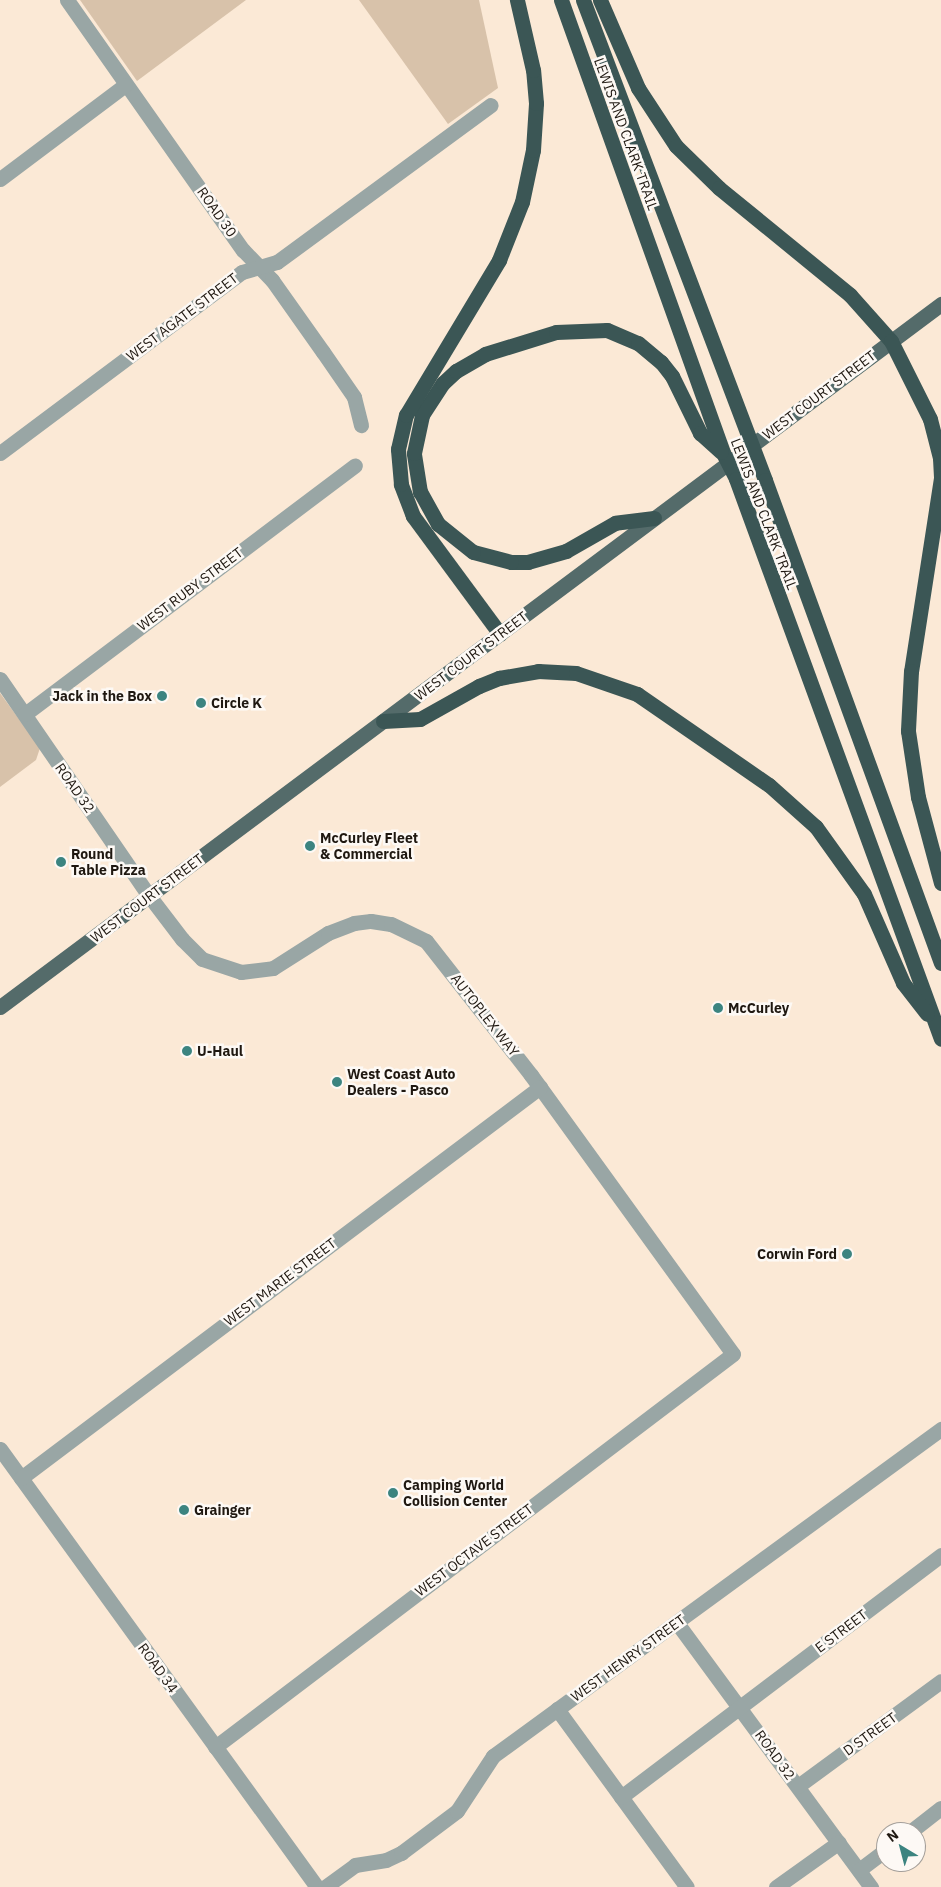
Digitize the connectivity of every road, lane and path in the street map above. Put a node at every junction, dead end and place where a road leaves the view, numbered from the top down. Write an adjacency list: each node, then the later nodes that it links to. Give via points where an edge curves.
1 (67, 0): 6 (street, ROAD 30)
2 (517, 0): 17 (highway, via 533,70 536,103 534,150 522,202 499,260 406,415 398,449 401,484 413,516)
3 (561, 0): 13 (highway, LEWIS AND CLARK TRAIL)
4 (583, 0): 23 (highway, LEWIS AND CLARK TRAIL, via 765,480)
5 (600, 0): 11 (highway, via 638,88 676,146 719,188 838,282)
6 (125, 85): 8 (street); 9 (street, ROAD 30, via 243,250)
7 (491, 105): 9 (street, WEST AGATE STREET, via 277,262)
8 (0, 179)
9 (260, 268): 12 (street, ROAD 30, via 272,280 344,382 359,410); 14 (street, WEST AGATE STREET, via 242,272)
10 (941, 304): 11 (main road, WEST COURT STREET)
11 (891, 341): 16 (main road, WEST COURT STREET); 21 (highway, via 925,407 940,458 939,498 911,671 908,731 918,797)
12 (361, 425)
13 (723, 453): 16 (highway, via 700,433 676,383 661,362 638,343 607,330 556,332 485,354 443,383 422,415 414,453 420,492 438,524 473,552 511,562 528,562 566,551 615,523); 25 (highway, LEWIS AND CLARK TRAIL, via 739,488)
14 (0, 454)
15 (355, 465): 19 (street, WEST RUBY STREET)
16 (654, 518): 17 (main road, WEST COURT STREET)
17 (500, 634): 20 (main road, WEST COURT STREET)
18 (0, 679): 19 (street, ROAD 32)
19 (25, 714): 22 (street, ROAD 32)
20 (383, 722): 22 (main road, WEST COURT STREET); 25 (highway, via 420,719 479,686 499,678 538,671 576,673 637,694 769,785 816,827 854,878 903,983)
21 (941, 883)
22 (150, 897): 24 (main road, WEST COURT STREET); 26 (street, AUTOPLEX WAY, via 202,959 241,972 274,968 328,932 354,923 391,924 410,931 435,950)
23 (941, 962)
24 (0, 1007)
25 (939, 1033)
26 (540, 1087): 27 (street, AUTOPLEX WAY); 30 (street, WEST MARIE STREET)
27 (733, 1354): 36 (street, WEST OCTAVE STREET)
28 (941, 1429): 32 (street, WEST HENRY STREET)
29 (0, 1449): 30 (street, ROAD 34)
30 (21, 1478): 36 (street, ROAD 34)
31 (941, 1555): 34 (street, E STREET)
32 (677, 1623): 34 (street, ROAD 32); 35 (street, WEST HENRY STREET)
33 (941, 1681): 37 (street, D STREET)
34 (740, 1707): 37 (street, ROAD 32); 38 (street, E STREET)
35 (557, 1709): 38 (street); 45 (street, WEST HENRY STREET, via 488,1761 457,1811 401,1853 386,1860 355,1865)
36 (216, 1747): 44 (street, ROAD 34)
37 (798, 1786): 41 (street, ROAD 32)
38 (621, 1797): 46 (street)
39 (941, 1808): 40 (street)
40 (923, 1822)
41 (838, 1842): 43 (street, ROAD 32); 47 (street)
42 (876, 1857): 43 (street)
43 (859, 1870): 48 (street, ROAD 32)
44 (317, 1887)
45 (325, 1887)
46 (687, 1887)
47 (776, 1887)
48 (872, 1887)

